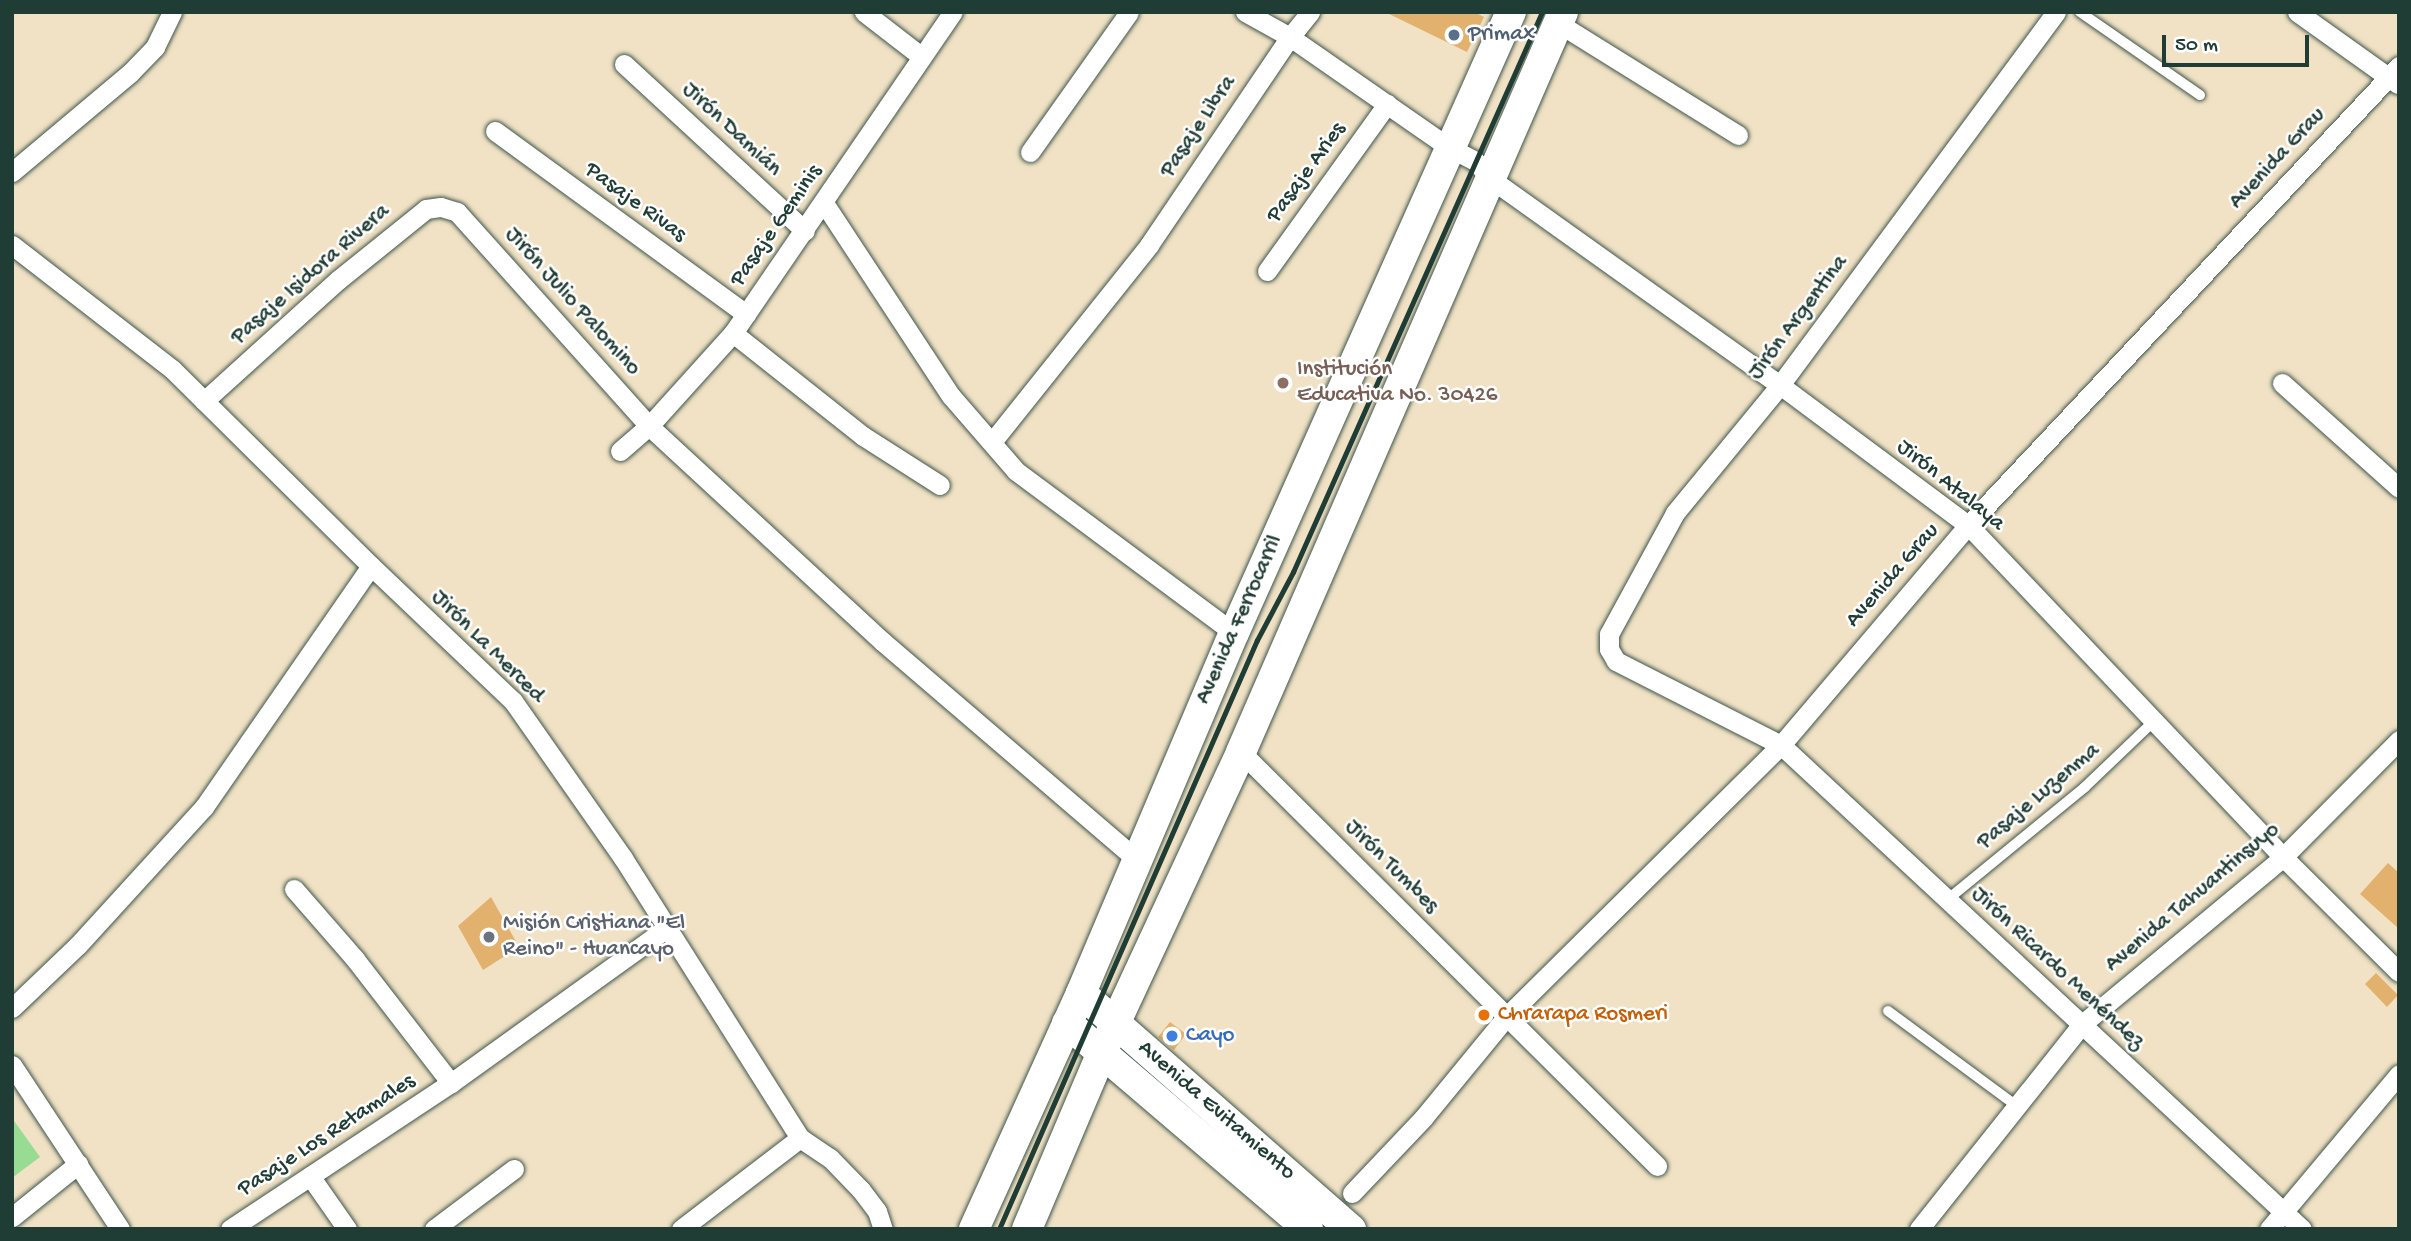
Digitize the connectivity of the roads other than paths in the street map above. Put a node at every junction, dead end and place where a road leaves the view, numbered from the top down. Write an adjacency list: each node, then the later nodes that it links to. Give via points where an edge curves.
1 (172, 12): 22 (street, via 155,47 131,72)
2 (864, 12): 13 (street)
3 (953, 12): 13 (street, Pasaje Geminis)
4 (1129, 12): 20 (street)
5 (1245, 12): 12 (street, Jirón Atalaya)
6 (1310, 12): 12 (street, Pasaje Libra)
7 (1511, 12): 21 (main road, Avenida Ferrocarril)
8 (2056, 12): 31 (street, Jirón Argentina)
9 (2080, 12): 16 (lane)
10 (2298, 12): 15 (street)
11 (1560, 18): 19 (street); 21 (main road, Avenida Ferrocarril)
12 (1290, 37): 17 (street, Jirón Atalaya); 34 (street, Pasaje Libra, via 1149,245)
13 (922, 57): 23 (street, Pasaje Geminis)
14 (624, 64): 25 (street, Jirón Damián)
15 (2395, 76): 38 (street, Avenida Grau)
16 (2200, 94)
17 (1387, 104): 21 (street, Jirón Atalaya); 27 (street, Pasaje Aries)
18 (495, 131): 28 (street, Pasaje Rivas)
19 (1738, 135)
20 (1030, 152)
21 (1472, 163): 31 (street, Jirón Atalaya); 40 (main road, Avenida Ferrocarril); 45 (main road, Avenida Ferrocarril)
22 (12, 172)
23 (824, 203): 25 (street, Pasaje Geminis); 34 (street, via 951,396)
24 (457, 212): 32 (street, Pasaje Isidora Rivera, via 426,209 338,280); 33 (street, Jirón Julio Palomino)
25 (805, 231): 28 (street, Pasaje Geminis)
26 (12, 245): 32 (street, Jirón La Merced, via 172,369)
27 (1267, 271)
28 (746, 314): 29 (street, Pasaje Geminis)
29 (733, 333): 33 (street, Pasaje Geminis); 36 (street, via 863,436)
30 (2282, 383): 37 (street)
31 (1780, 386): 38 (street, Jirón Atalaya); 41 (street, Jirón Argentina, via 1675,513 1609,634 1610,656)
32 (204, 401): 39 (street, Jirón La Merced)
33 (649, 426): 35 (street, Pasaje Geminis); 47 (street, Jirón Julio Palomino, via 883,642)
34 (992, 442): 40 (street, via 1016,471)
35 (620, 451)
36 (940, 485)
37 (2399, 488)
38 (1968, 525): 42 (street, Jirón Atalaya); 44 (street, Avenida Grau)
39 (371, 566): 50 (street, Jirón La Merced, via 513,701); 53 (street, via 204,807 78,945)
40 (1234, 633): 47 (main road, Avenida Ferrocarril)
41 (1616, 661): 44 (street, Jirón Ricardo Menéndez)
42 (2154, 721): 46 (street, Jirón Atalaya); 49 (lane, Pasaje Luzenma, via 2085,787)
43 (2399, 740): 46 (street, Avenida Tahuantinsuyo)
44 (1781, 745): 49 (street, Jirón Ricardo Menéndez); 55 (street, Avenida Grau)
45 (1241, 752): 55 (street, Jirón Tumbes); 57 (main road, Avenida Ferrocarril)
46 (2283, 857): 51 (street, Jirón Atalaya); 58 (street, Avenida Tahuantinsuyo)
47 (1137, 860): 52 (main road, Avenida Ferrocarril)
48 (294, 889): 62 (street, Pasaje Los Retamales)
49 (1947, 900): 58 (street, Jirón Ricardo Menéndez)
50 (667, 928): 62 (street, Pasaje Los Retamales); 64 (street, Jirón La Merced)
51 (2399, 972)
52 (1081, 993): 56 (main road, Avenida Ferrocarril); 57 (main road, Avenida Evitamiento)
53 (12, 1008)
54 (1888, 1011): 63 (lane)
55 (1506, 1017): 66 (street, Jirón Tumbes); 69 (street, Avenida Grau, via 1424,1117)
56 (1067, 1023): 59 (main road, Avenida Evitamiento); 79 (main road, Avenida Ferrocarril)
57 (1117, 1023): 59 (main road, Avenida Ferrocarril); 81 (main road, Avenida Evitamiento)
58 (2081, 1025): 63 (street, Avenida Tahuantinsuyo); 70 (street, Jirón Ricardo Menéndez)
59 (1102, 1052): 72 (main road, Avenida Evitamiento); 80 (main road, Avenida Ferrocarril)
60 (12, 1065): 65 (street)
61 (2399, 1074): 70 (street)
62 (451, 1083): 68 (street, Pasaje Los Retamales)
63 (2017, 1106): 82 (street, Avenida Tahuantinsuyo)
64 (800, 1138): 77 (street); 78 (street, Jirón La Merced, via 830,1158 861,1190 877,1211)
65 (78, 1164): 71 (street); 73 (street)
66 (1657, 1166)
67 (514, 1169): 76 (street)
68 (310, 1176): 74 (street, Pasaje Los Retamales); 75 (street)
69 (1352, 1193)
70 (2284, 1212): 83 (street); 84 (street, Jirón Ricardo Menéndez)
71 (12, 1217)
72 (1306, 1228)
73 (120, 1229)
74 (230, 1229)
75 (347, 1229)
76 (434, 1229)
77 (681, 1229)
78 (883, 1229)
79 (974, 1229)
80 (1027, 1229)
81 (1351, 1229)
82 (1919, 1229)
83 (2269, 1229)
84 (2302, 1229)

